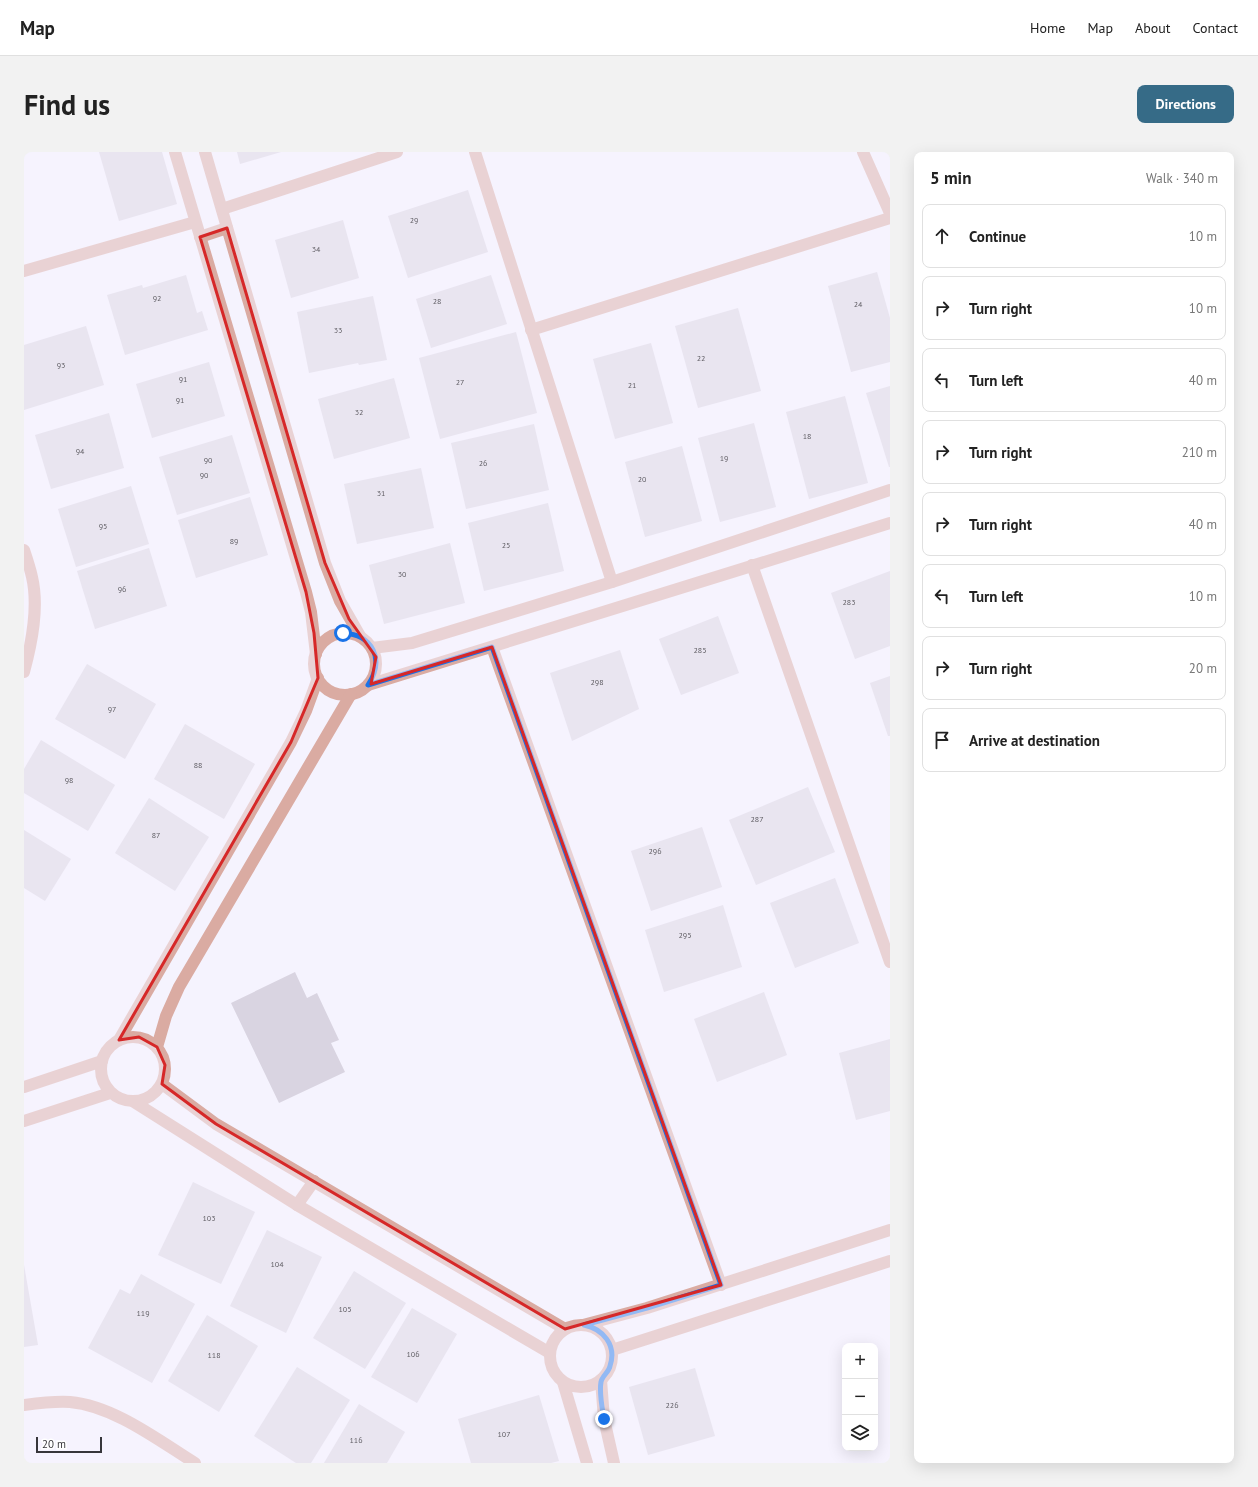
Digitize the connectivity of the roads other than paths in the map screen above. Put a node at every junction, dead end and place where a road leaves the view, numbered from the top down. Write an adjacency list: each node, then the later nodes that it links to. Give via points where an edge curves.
1 (174, 152): 9 (street)
2 (205, 152): 6 (street)
3 (397, 152): 6 (street)
4 (475, 152): 13 (street)
5 (863, 152): 7 (street)
6 (222, 209): 10 (street)
7 (890, 213)
8 (890, 218): 13 (street)
9 (195, 222): 11 (street); 12 (street)
10 (227, 228): 11 (street); 19 (street, via 324,563 340,601)
11 (200, 237): 22 (street, via 306,592)
12 (24, 271)
13 (532, 330): 18 (street)
14 (890, 490): 18 (street)
15 (890, 523): 17 (street)
16 (24, 550): 23 (street, via 32,578 35,612 31,646)
17 (752, 565): 20 (street); 27 (street)
18 (612, 582): 21 (street, via 412,643)
19 (360, 636): 21 (street); 22 (street, via 352,633 334,635 326,639)
20 (492, 647): 25 (street); 40 (street)
21 (372, 648): 25 (street, via 376,657 376,667)
22 (316, 654): 24 (street, via 315,671)
23 (24, 672)
24 (318, 678): 26 (street, via 332,692); 28 (street, via 291,742)
25 (368, 685): 26 (street)
26 (351, 694): 29 (street, via 179,987 166,1016)
27 (890, 962)
28 (119, 1040): 29 (street, via 139,1037); 30 (street, via 111,1045)
29 (157, 1047): 31 (street, via 165,1065)
30 (102, 1061): 32 (street); 33 (street, via 103,1083)
31 (162, 1084): 34 (street, via 150,1097); 36 (street, via 216,1124)
32 (24, 1087)
33 (110, 1093): 34 (street, via 125,1101); 35 (street)
34 (134, 1102): 37 (street)
35 (24, 1121)
36 (314, 1181): 37 (street); 42 (street)
37 (297, 1205): 44 (street)
38 (890, 1230): 40 (street)
39 (890, 1261): 43 (street)
40 (721, 1285): 41 (street)
41 (584, 1325): 42 (street); 43 (street, via 591,1326 605,1336)
42 (566, 1329): 44 (street, via 555,1338)
43 (612, 1350): 45 (street, via 610,1367)
44 (550, 1353): 46 (street, via 552,1369)
45 (601, 1380): 46 (street, via 586,1387 570,1386); 50 (street, via 604,1419)
46 (563, 1382): 49 (street)
47 (24, 1405): 48 (street, via 48,1402 89,1405 127,1421)
48 (195, 1463)
49 (587, 1463)
50 (614, 1463)

